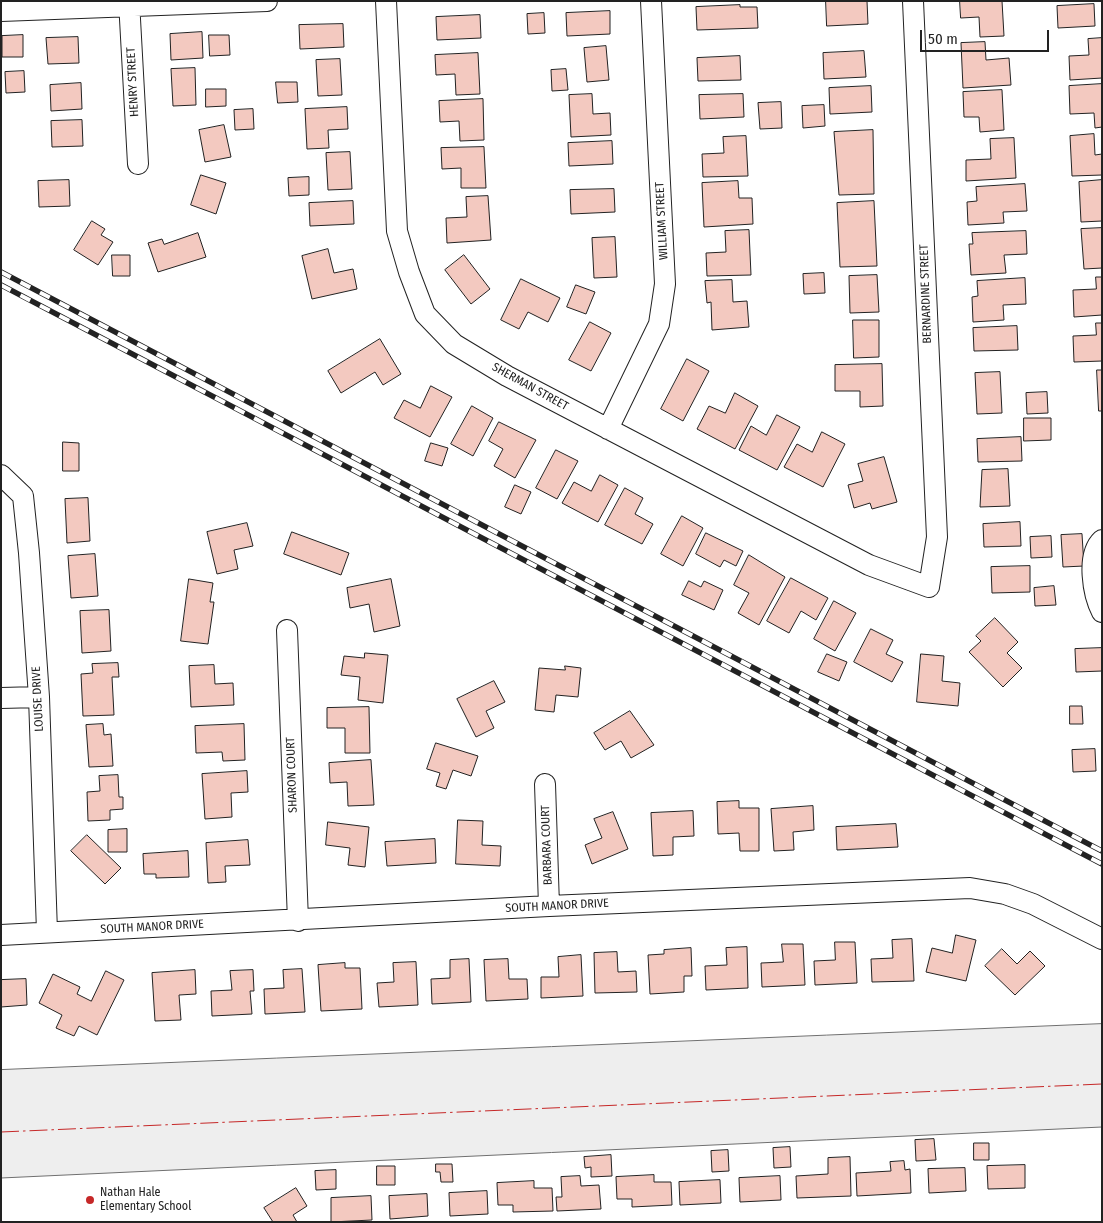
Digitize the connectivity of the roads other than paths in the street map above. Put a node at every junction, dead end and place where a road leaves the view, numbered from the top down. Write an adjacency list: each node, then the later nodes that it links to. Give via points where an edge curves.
1 (263, 1): 2 (street); 6 (street)
2 (267, 1)
3 (386, 1): 9 (street, SHERMAN STREET, via 397,231 425,314 454,344)
4 (651, 1): 9 (street, WILLIAM STREET, via 664,284 659,324)
5 (914, 1): 12 (street, BERNARDINE STREET, via 937,537)
6 (129, 3): 7 (street); 8 (street, HENRY STREET)
7 (1, 11)
8 (138, 164)
9 (608, 429): 12 (street, SHERMAN STREET, via 869,565)
10 (1, 476): 15 (street, LOUISE DRIVE, via 23,496)
11 (1102, 540): 13 (street, via 1094,551 1093,565 1096,602)
12 (929, 587)
13 (1102, 612)
14 (287, 630): 19 (street, SHARON COURT)
15 (39, 697): 16 (street); 20 (street, LOUISE DRIVE)
16 (1, 698)
17 (545, 784): 18 (street, BARBARA COURT)
18 (549, 906): 19 (street, SOUTH MANOR DRIVE); 22 (street, SOUTH MANOR DRIVE, via 970,888 1005,894 1033,904)
19 (298, 921): 20 (street, SOUTH MANOR DRIVE)
20 (47, 932): 21 (street, SOUTH MANOR DRIVE)
21 (1, 935)
22 (1102, 939)

